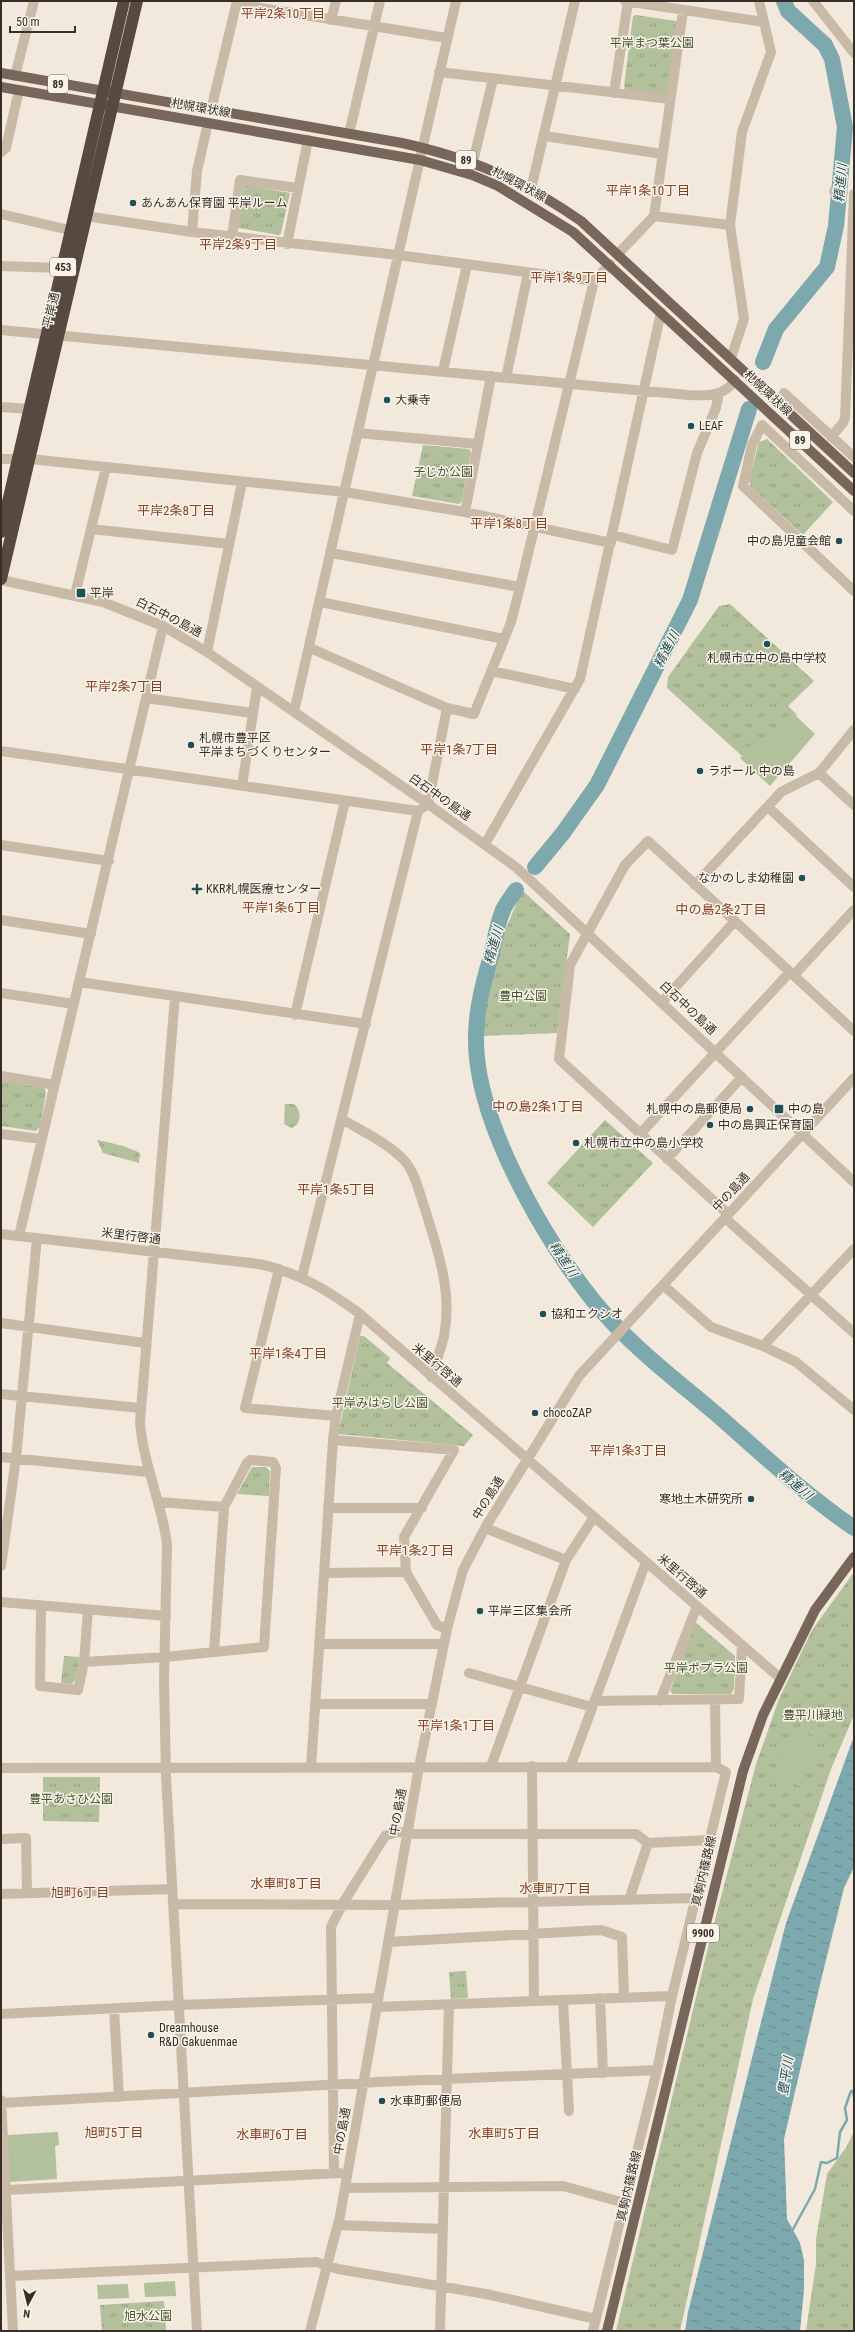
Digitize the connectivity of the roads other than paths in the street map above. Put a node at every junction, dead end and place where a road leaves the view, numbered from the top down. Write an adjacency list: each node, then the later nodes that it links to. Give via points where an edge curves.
1 (33, 1): 21 (street)
2 (124, 1): 26 (highway, 平岸通 / 453)
3 (137, 1): 28 (highway, 平岸通 / 453)
4 (336, 1): 14 (street)
5 (380, 1): 16 (street)
6 (456, 1): 17 (street)
7 (574, 1): 23 (street)
8 (625, 1): 11 (street)
9 (759, 1): 15 (street)
10 (813, 1): 18 (street)
11 (628, 2): 13 (street); 27 (street)
12 (236, 3): 14 (street); 32 (street)
13 (683, 11): 15 (street); 29 (street)
14 (331, 20): 16 (street)
15 (764, 22): 49 (street, via 771,52 742,132)
16 (374, 26): 17 (street); 35 (street)
17 (448, 38): 19 (street)
18 (854, 53)
19 (440, 72): 22 (street); 38 (street)
20 (1, 73): 21 (main road, 札幌環状線 / 89)
21 (15, 76): 26 (main road, 札幌環状線 / 89)
22 (493, 79): 23 (street); 42 (street)
23 (554, 86): 27 (street); 36 (street)
24 (1, 87): 25 (main road, 札幌環状線 / 89)
25 (19, 90): 30 (main road, 札幌環状線 / 89); 34 (street)
26 (103, 92): 28 (main road, 札幌環状線 / 89); 30 (highway, 平岸通 / 453)
27 (614, 93): 29 (street)
28 (115, 94): 31 (highway, 平岸通 / 453); 32 (main road, 札幌環状線 / 89)
29 (670, 99): 40 (street)
30 (100, 104): 31 (main road, 札幌環状線 / 89); 47 (highway, 平岸通 / 453)
31 (112, 106): 33 (main road, 札幌環状線 / 89); 47 (highway, 平岸通 / 453)
32 (211, 110): 35 (main road, 札幌環状線 / 89)
33 (208, 123): 37 (main road, 札幌環状線 / 89); 52 (street, via 197,171)
34 (6, 129): 39 (street, via 6,148)
35 (349, 134): 38 (main road, 札幌環状線 / 89)
36 (545, 136): 40 (street); 44 (street)
37 (308, 140): 41 (main road, 札幌環状線 / 89); 43 (street)
38 (423, 147): 41 (street); 42 (main road, 札幌環状線 / 89)
39 (1, 152)
40 (662, 154): 48 (street)
41 (420, 160): 56 (street); 57 (main road, 札幌環状線 / 89, via 472,175 526,201 573,232)
42 (473, 162): 44 (main road, 札幌環状線 / 89, via 505,174)
43 (298, 188): 53 (street, via 240,180); 54 (street)
44 (531, 189): 55 (main road, 札幌環状線 / 89, via 581,221)
45 (854, 194): 50 (street)
46 (1, 214): 51 (street)
47 (81, 216): 51 (highway, 平岸通 / 453); 52 (street)
48 (654, 216): 49 (street); 55 (street)
49 (730, 225): 68 (street, via 744,319)
50 (853, 230): 63 (street)
51 (77, 232): 60 (highway, 平岸通 / 453); 67 (highway, 平岸通 / 453)
52 (192, 232): 53 (street)
53 (232, 237): 54 (street)
54 (287, 244): 56 (street)
55 (618, 254): 68 (main road, 札幌環状線 / 89)
56 (398, 255): 58 (street); 69 (street)
57 (610, 264): 62 (street); 64 (main road, 札幌環状線 / 89)
58 (467, 265): 61 (street); 71 (street)
59 (1, 266): 60 (street)
60 (62, 268): 66 (highway, 平岸通 / 453)
61 (528, 273): 62 (street); 73 (street)
62 (594, 281): 75 (street)
63 (852, 296): 70 (street)
64 (661, 312): 74 (main road, 札幌環状線 / 89); 76 (street)
65 (1, 330): 66 (street)
66 (47, 333): 67 (street); 80 (highway, 平岸通 / 453)
67 (59, 334): 69 (street); 86 (highway, 平岸通 / 453)
68 (731, 358): 89 (main road, 札幌環状線 / 89)
69 (374, 365): 71 (street); 81 (street)
70 (850, 371): 82 (street, via 845,418)
71 (443, 372): 72 (street)
72 (492, 376): 73 (street); 83 (street)
73 (506, 378): 75 (street)
74 (735, 380): 77 (street, via 729,389); 91 (main road, 札幌環状線 / 89)
75 (568, 384): 76 (street); 95 (street)
76 (645, 391): 77 (street, via 708,396); 98 (street)
77 (718, 393): 98 (street, via 716,408 697,453 672,550)
78 (784, 393): 82 (street)
79 (1, 407): 80 (street)
80 (29, 409): 87 (highway, 平岸通 / 453)
81 (358, 433): 83 (street); 92 (street)
82 (831, 437): 84 (street)
83 (478, 444): 94 (street)
84 (854, 457)
85 (1, 459): 87 (street)
86 (30, 459): 87 (street); 88 (street); 101 (highway, 平岸通 / 453)
87 (17, 460): 97 (highway, 平岸通 / 453)
88 (106, 468): 90 (street); 96 (street)
89 (854, 473)
90 (242, 482): 92 (street); 99 (street)
91 (854, 491)
92 (344, 492): 94 (street); 100 (street)
93 (854, 511): 103 (street, via 762,425 752,445 743,486)
94 (465, 512): 95 (street)
95 (535, 526): 98 (street); 102 (street)
96 (91, 529): 99 (street); 104 (street)
97 (1, 532)
98 (612, 539): 112 (street, via 580,679)
99 (229, 544): 109 (street)
100 (331, 553): 102 (street); 105 (street)
101 (1, 579): 104 (street, 白石中の島通)
102 (520, 587): 107 (street)
103 (854, 591)
104 (75, 595): 106 (street, 白石中の島通, via 102,602)
105 (320, 602): 107 (street); 108 (street)
106 (163, 626): 109 (street, 白石中の島通); 113 (street)
107 (504, 639): 110 (street)
108 (310, 648): 114 (street); 115 (street)
109 (207, 652): 111 (street, 白石中の島通)
110 (492, 671): 112 (street); 114 (street, via 474,714)
111 (257, 687): 115 (street, 白石中の島通); 116 (street)
112 (575, 689): 127 (street)
113 (146, 698): 116 (street); 119 (street)
114 (447, 708): 123 (street)
115 (294, 712): 123 (street, 白石中の島通)
116 (252, 713): 121 (street)
117 (852, 735): 120 (street)
118 (1, 751): 119 (street)
119 (129, 770): 121 (street); 129 (street)
120 (819, 773): 124 (street); 125 (street, via 781,792)
121 (242, 786): 122 (street)
122 (345, 801): 126 (street); 143 (street)
123 (428, 804): 126 (street); 127 (street, 白石中の島通)
124 (854, 805)
125 (768, 807): 130 (street); 131 (street)
126 (418, 811): 144 (street)
127 (485, 844): 136 (street, 白石中の島通, via 517,868)
128 (1, 845): 129 (street)
129 (109, 861): 135 (street)
130 (695, 885): 134 (street); 136 (street, via 648,841 625,865)
131 (854, 887)
132 (854, 910): 137 (street)
133 (1, 920): 135 (street)
134 (735, 921): 137 (street); 141 (street)
135 (91, 934): 138 (street)
136 (589, 934): 141 (street, 白石中の島通); 153 (street, via 570,965 559,1059)
137 (792, 974): 145 (street); 146 (street)
138 (79, 982): 140 (street); 142 (street)
139 (1, 993): 142 (street)
140 (175, 997): 143 (street); 163 (street)
141 (662, 1002): 146 (street, 白石中の島通)
142 (74, 1004): 150 (street)
143 (295, 1015): 144 (street)
144 (366, 1024): 151 (street)
145 (854, 1031)
146 (716, 1053): 148 (street, 白石中の島通); 153 (street)
147 (1, 1076): 150 (street)
148 (742, 1077): 154 (street, 白石中の島通); 156 (street)
149 (854, 1078): 154 (street, 中の島通)
150 (55, 1085): 155 (street)
151 (342, 1119): 165 (street); 174 (street, via 404,1159 416,1181 441,1258 446,1295 444,1337)
152 (1, 1134): 155 (street)
153 (640, 1134): 156 (street)
154 (803, 1134): 157 (street, 白石中の島通); 158 (street, 中の島通)
155 (42, 1139): 160 (street)
156 (667, 1159): 158 (street)
157 (854, 1182)
158 (727, 1216): 166 (street, 中の島通); 167 (street)
159 (1, 1234): 160 (street, 米里行啓通)
160 (19, 1236): 161 (street, 米里行啓通)
161 (37, 1238): 163 (street, 米里行啓通); 170 (street)
162 (854, 1249): 167 (street)
163 (154, 1251): 164 (street, 米里行啓通); 172 (street)
164 (279, 1269): 165 (street, 米里行啓通); 179 (street, via 245,1408)
165 (302, 1277): 168 (street, 米里行啓通, via 330,1292)
166 (663, 1285): 173 (street, via 711,1327); 183 (street, 中の島通, via 579,1376)
167 (811, 1294): 171 (street); 173 (street)
168 (360, 1314): 174 (street, 米里行啓通); 179 (street)
169 (1, 1323): 170 (street)
170 (28, 1326): 172 (street); 176 (street)
171 (854, 1333)
172 (145, 1343): 178 (street)
173 (763, 1346): 177 (street, via 796,1362)
174 (431, 1377): 183 (street, 米里行啓通)
175 (1, 1394): 176 (street)
176 (22, 1396): 178 (street); 182 (street)
177 (852, 1405)
178 (140, 1408): 184 (street, via 141,1436)
179 (336, 1416): 180 (street)
180 (333, 1440): 187 (street); 188 (street, via 454,1450)
181 (1, 1457): 182 (street)
182 (16, 1458): 184 (street); 191 (street)
183 (527, 1459): 189 (street, 米里行啓通); 190 (street, 中の島通)
184 (148, 1472): 185 (street)
185 (158, 1502): 186 (street); 202 (street, via 167,1544)
186 (224, 1507): 207 (street); 207 (street, via 250,1460 273,1462 276,1468 264,1647)
187 (328, 1508): 188 (street); 197 (street)
188 (422, 1508): 196 (street, via 404,1537)
189 (594, 1517): 193 (street); 194 (street, 米里行啓通)
190 (484, 1528): 193 (street); 203 (street, 中の島通, via 463,1570)
191 (3, 1539): 195 (street)
192 (854, 1556): 211 (main road, 真駒内篠路線 / 9900, via 815,1610)
193 (566, 1560): 212 (street)
194 (646, 1562): 200 (street, 米里行啓通); 217 (street)
195 (1, 1566)
196 (406, 1572): 197 (street); 203 (street, via 437,1625)
197 (324, 1573): 204 (street)
198 (1, 1602): 199 (street)
199 (41, 1606): 201 (street); 209 (street, via 40,1686 78,1690)
200 (697, 1606): 206 (street, 米里行啓通); 214 (street)
201 (88, 1610): 202 (street); 209 (street)
202 (166, 1616): 208 (street)
203 (447, 1628): 205 (street, 中の島通)
204 (319, 1644): 205 (street); 215 (street)
205 (444, 1644): 216 (street, 中の島通)
206 (742, 1645): 211 (street, 米里行啓通); 213 (street, via 739,1699)
207 (214, 1652): 208 (street)
208 (165, 1657): 209 (street); 225 (street)
209 (84, 1662)
210 (469, 1673): 212 (street)
211 (780, 1678): 283 (main road, 真駒内篠路線 / 9900, via 763,1715 737,1791)
212 (520, 1687): 217 (street); 219 (street)
213 (715, 1700): 214 (street); 221 (street)
214 (660, 1701): 217 (street)
215 (315, 1704): 216 (street); 222 (street)
216 (431, 1704): 223 (street, 中の島通)
217 (593, 1704): 218 (street)
218 (570, 1765): 220 (street); 221 (street)
219 (491, 1766): 220 (street); 223 (street)
220 (532, 1766): 227 (street)
221 (716, 1766): 229 (street, via 726,1772)
222 (311, 1767): 223 (street); 225 (street)
223 (419, 1767): 226 (street, 中の島通)
224 (1, 1768): 225 (street)
225 (166, 1768): 231 (street)
226 (407, 1833): 227 (street); 237 (street, via 396,1832 385,1836); 239 (street, 中の島通)
227 (532, 1834): 230 (street, via 636,1834); 236 (street)
228 (1, 1839): 232 (street, via 26,1838)
229 (709, 1840): 230 (street); 234 (street)
230 (648, 1843): 235 (street)
231 (172, 1889): 232 (street); 238 (street)
232 (26, 1893): 233 (street)
233 (1, 1894)
234 (697, 1898): 235 (street); 242 (street)
235 (629, 1900): 236 (street)
236 (532, 1902): 239 (street); 240 (street)
237 (343, 1903): 238 (street); 239 (street); 245 (street, via 331,1927)
238 (173, 1904): 249 (street)
239 (395, 1905): 241 (street, 中の島通)
240 (533, 1934): 241 (street); 244 (street, via 601,1930 622,1937); 247 (street)
241 (388, 1942): 248 (street, 中の島通)
242 (672, 1996): 244 (street); 253 (street)
243 (600, 1998): 244 (street); 246 (street); 254 (street)
244 (624, 1998)
245 (332, 1999): 248 (street); 249 (street); 258 (street)
246 (563, 2000): 247 (street); 255 (street)
247 (534, 2001): 250 (street)
248 (378, 2003): 250 (street); 257 (street, 中の島通)
249 (179, 2005): 251 (street); 259 (street)
250 (449, 2005): 256 (street)
251 (114, 2008): 252 (street); 260 (street)
252 (1, 2014)
253 (657, 2070): 254 (street); 270 (street)
254 (603, 2073): 255 (street)
255 (567, 2075): 256 (street); 263 (street)
256 (447, 2080): 257 (street); 267 (street)
257 (362, 2084): 258 (street); 265 (street, 中の島通)
258 (334, 2086): 259 (street); 264 (street)
259 (184, 2093): 260 (street); 266 (street)
260 (119, 2097): 262 (street)
261 (1, 2100): 262 (street)
262 (1, 2103): 269 (street)
263 (569, 2111)
264 (334, 2172): 265 (street); 266 (street)
265 (348, 2172): 268 (street, 中の島通)
266 (188, 2180): 269 (street); 274 (street)
267 (444, 2187): 268 (street); 270 (street, via 563,2186); 272 (street)
268 (345, 2188): 271 (street, 中の島通)
269 (6, 2190): 275 (street)
270 (625, 2203): 277 (street)
271 (338, 2226): 272 (street); 273 (street, 中の島通)
272 (443, 2229): 276 (street)
273 (327, 2266): 274 (street, via 316,2262); 276 (street); 280 (street, 中の島通)
274 (193, 2267): 275 (street); 279 (street)
275 (10, 2276): 278 (street)
276 (442, 2286): 277 (street); 281 (street)
277 (596, 2319): 282 (street)
278 (13, 2331)
279 (197, 2331)
280 (310, 2331)
281 (440, 2331)
282 (593, 2331)
283 (607, 2331)

